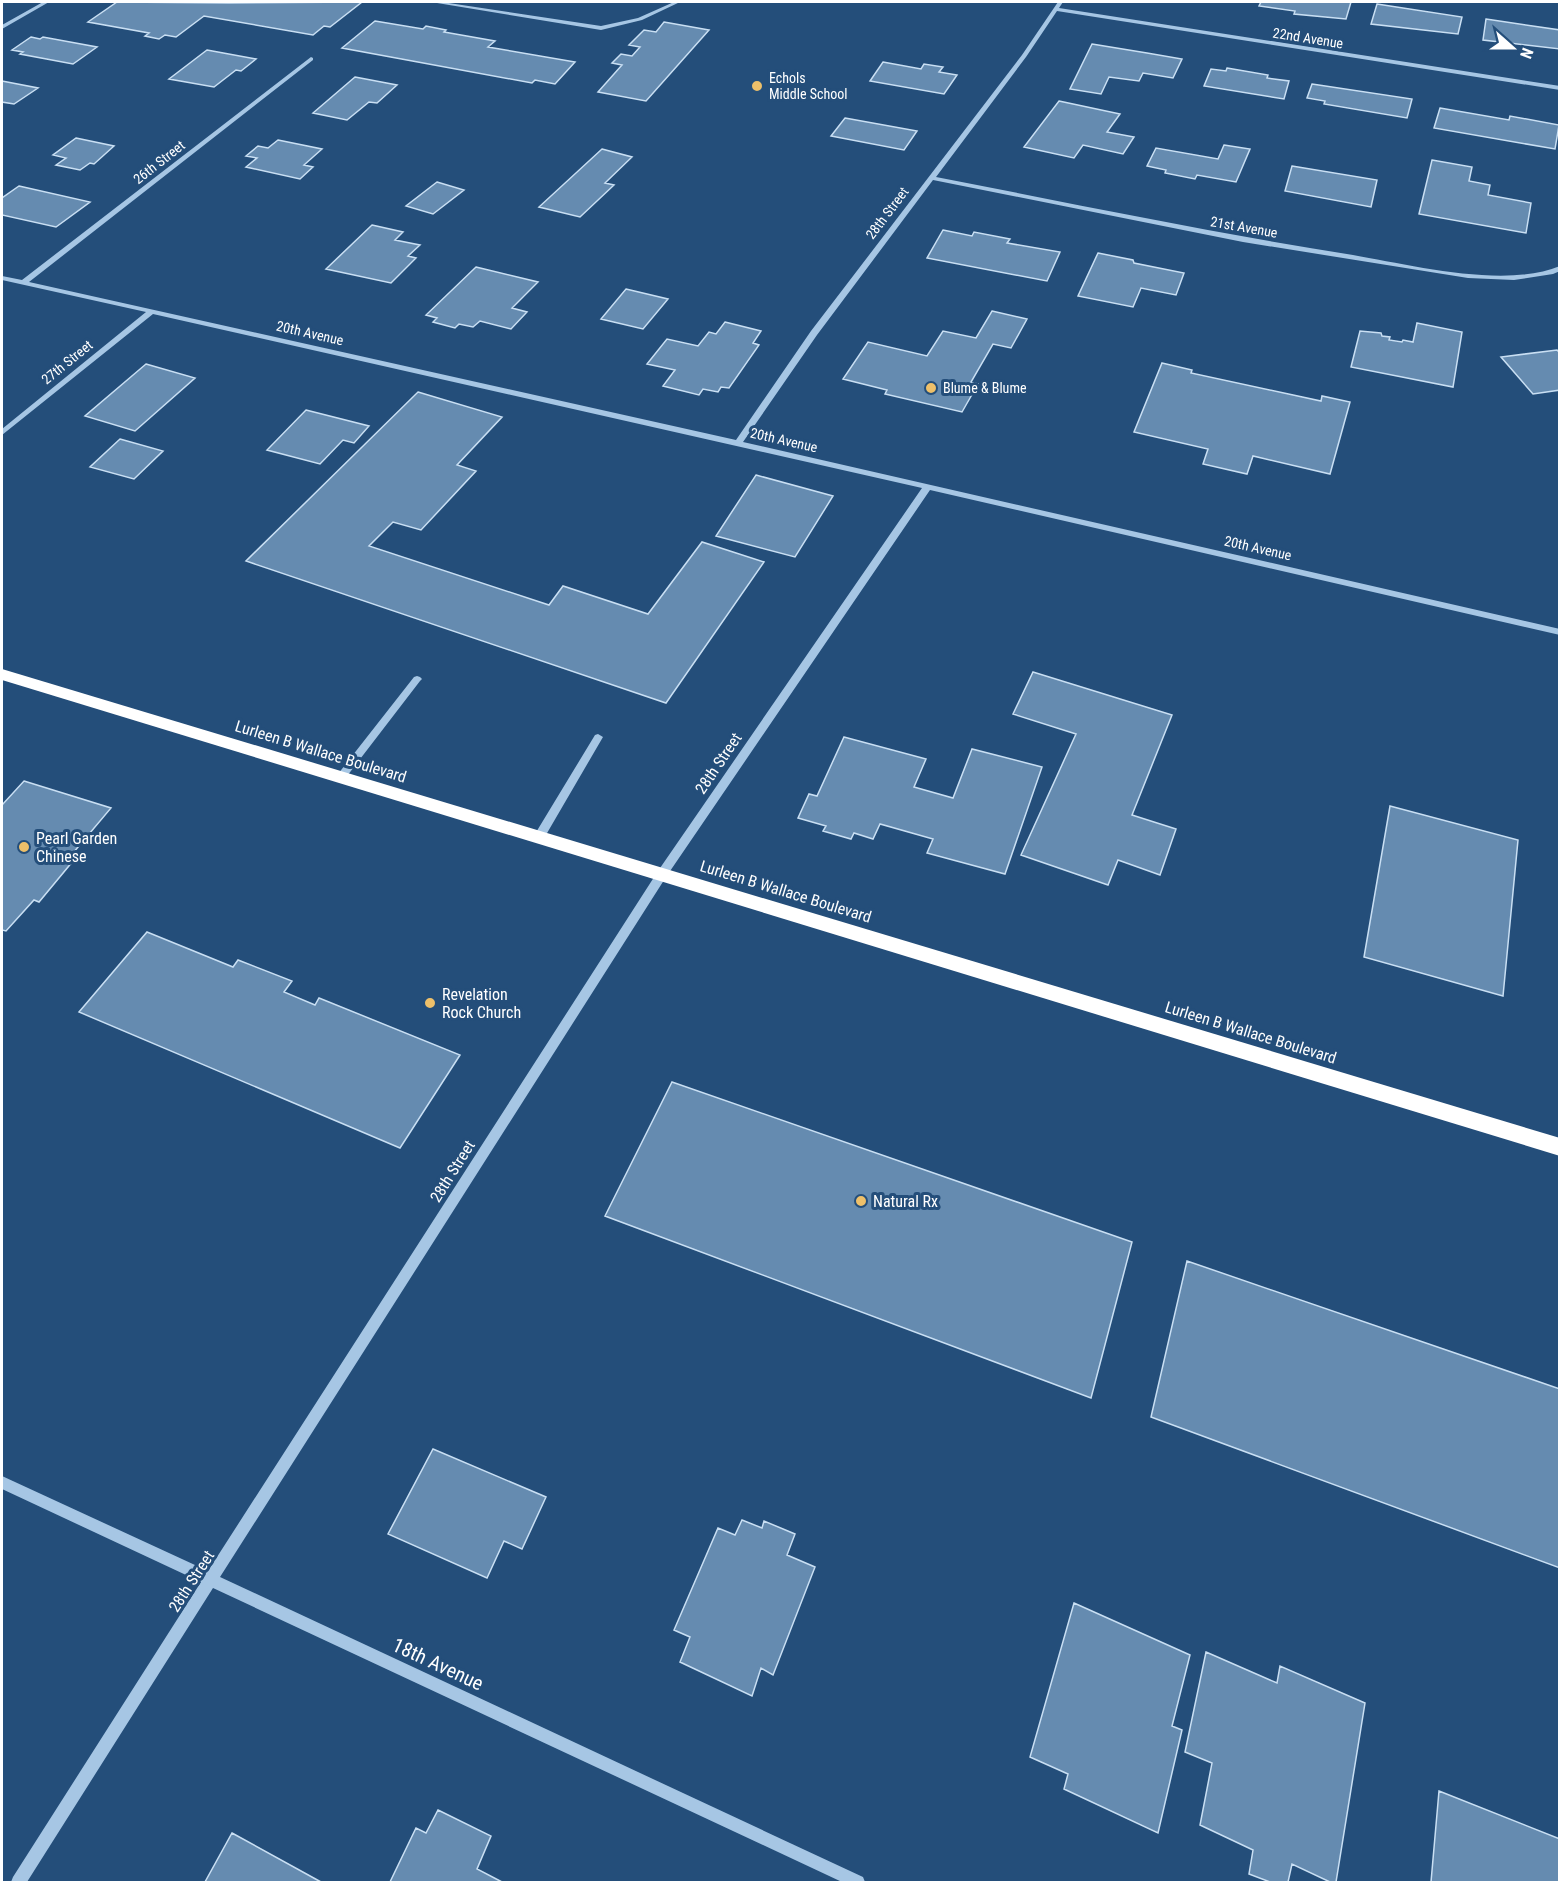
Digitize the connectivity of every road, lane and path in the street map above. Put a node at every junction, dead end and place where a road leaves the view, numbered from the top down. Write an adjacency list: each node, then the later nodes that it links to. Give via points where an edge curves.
1 (46, 2): 6 (street)
2 (434, 2): 3 (street, via 601,28 623,26)
3 (677, 2)
4 (1060, 2): 5 (street, 28th Street)
5 (1054, 9): 8 (street, 22nd Avenue); 9 (street, 28th Street)
6 (2, 27)
7 (311, 59): 12 (street, 26th Street)
8 (1560, 88)
9 (933, 178): 10 (street, 21st Avenue, via 1244,240 1468,276 1514,278); 15 (street, 28th Street, via 814,333)
10 (1556, 270)
11 (2, 278): 12 (street, 20th Avenue)
12 (23, 283): 13 (street, 20th Avenue)
13 (151, 312): 14 (street, 27th Street); 15 (street, 20th Avenue)
14 (2, 433)
15 (738, 443): 16 (street, 20th Avenue)
16 (928, 486): 17 (street, 20th Avenue); 23 (street, 28th Street)
17 (1560, 632)
18 (2, 675): 21 (highway, Lurleen B Wallace Boulevard)
19 (417, 678): 21 (street)
20 (598, 737): 22 (street)
21 (341, 777): 22 (highway, Lurleen B Wallace Boulevard)
22 (539, 837): 23 (highway, Lurleen B Wallace Boulevard)
23 (663, 874): 24 (highway, Lurleen B Wallace Boulevard); 26 (street, 28th Street)
24 (1560, 1147)
25 (2, 1482): 26 (street, 18th Avenue)
26 (212, 1579): 27 (street, 28th Street); 28 (street, 18th Avenue)
27 (18, 1882)
28 (858, 1882)

